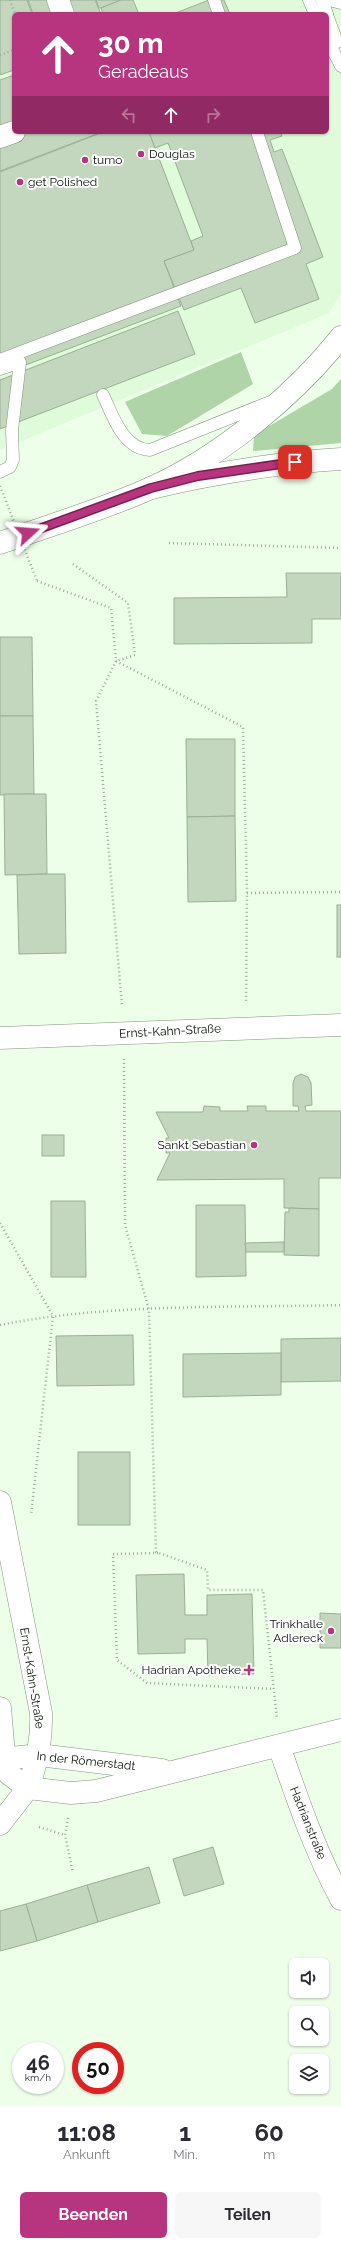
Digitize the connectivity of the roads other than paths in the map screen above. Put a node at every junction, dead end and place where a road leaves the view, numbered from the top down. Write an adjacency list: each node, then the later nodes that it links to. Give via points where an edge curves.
1 (58, 0): 8 (main road)
2 (61, 0): 9 (main road)
3 (214, 0): 10 (lane)
4 (309, 0): 11 (lane)
5 (322, 0): 12 (lane)
6 (329, 0): 7 (lane)
7 (341, 3)
8 (62, 12)
9 (65, 12)
10 (218, 12)
11 (314, 12)
12 (326, 12)
13 (329, 24): 14 (lane)
14 (332, 40): 15 (lane)
15 (341, 66)
16 (12, 119): 17 (main road)
17 (0, 123)
18 (12, 133): 20 (main road)
19 (258, 134): 22 (lane, via 295,248)
20 (0, 137)
21 (341, 337): 24 (main road)
22 (0, 360)
23 (0, 369): 27 (lane, via 20,362 12,430 13,460 10,467)
24 (289, 394): 25 (lane, via 150,450 140,450 131,444); 28 (main road, via 246,429)
25 (102, 395)
26 (341, 460): 28 (main road, via 246,468 198,476)
27 (0, 472)
28 (151, 488): 29 (main road)
29 (0, 543)
30 (341, 1025): 31 (main road, Ernst-Kahn-Straße, via 246,1028 124,1043)
31 (0, 1038)
32 (0, 1502): 36 (main road, Ernst-Kahn-Straße, via 41,1713 42,1735)
33 (0, 1708): 37 (main road)
34 (341, 1730): 35 (main road, In der Römerstadt)
35 (279, 1746): 38 (main road, In der Römerstadt); 41 (main road, Hadrianstraße, via 301,1807)
36 (39, 1755): 37 (main road, In der Römerstadt, via 18,1756); 38 (main road, In der Römerstadt); 39 (main road, Ernst-Kahn-Straße)
37 (2, 1765): 39 (main road, via 9,1774)
38 (175, 1771): 39 (main road, In der Römerstadt, via 96,1791 71,1793)
39 (28, 1788): 40 (main road)
40 (0, 1824)
41 (341, 1899)

